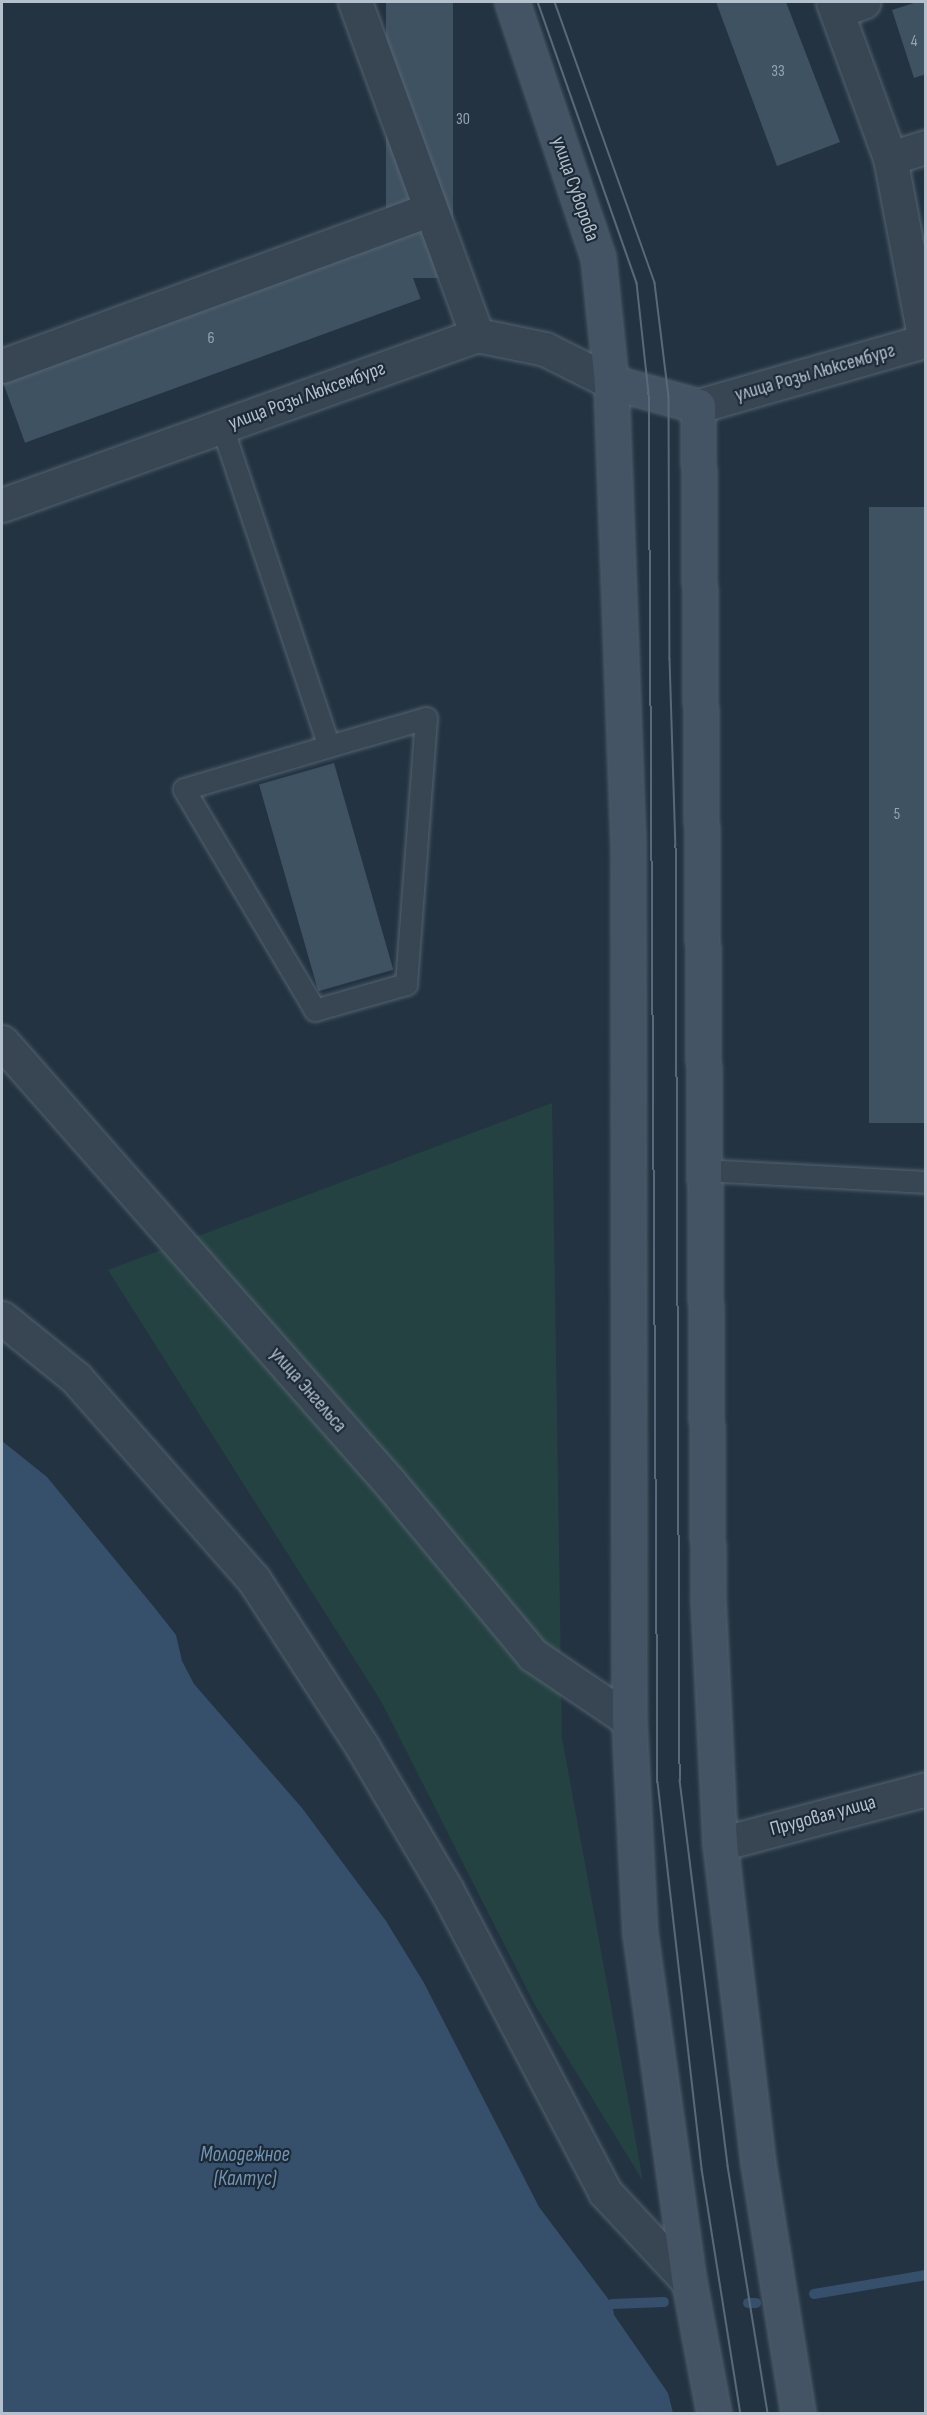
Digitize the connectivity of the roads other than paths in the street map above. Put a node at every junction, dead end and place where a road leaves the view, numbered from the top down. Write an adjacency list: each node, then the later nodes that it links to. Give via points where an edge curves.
1 (355, 2): 6 (street)
2 (512, 2): 10 (main road, улица Суворова, via 598,257)
3 (844, 5): 5 (street, улица Розы Люксембург)
4 (926, 147): 5 (street)
5 (891, 158): 8 (street, улица Розы Люксембург)
6 (430, 209): 7 (street); 9 (street)
7 (477, 335): 10 (street, via 545,349); 12 (street, улица Розы Люксембург)
8 (925, 342): 11 (street, улица Розы Люксембург)
9 (2, 366)
10 (611, 382): 11 (main road); 19 (main road, улица Суворова, via 628,847)
11 (698, 406): 16 (main road)
12 (222, 427): 13 (street, улица Розы Люксембург); 14 (lane)
13 (2, 505)
14 (329, 746): 14 (lane, via 426,718 406,984 315,1010 184,789)
15 (2, 1042): 19 (street, улица Энгельса, via 390,1483 532,1655)
16 (704, 1170): 17 (lane); 21 (main road, via 708,1600)
17 (926, 1182)
18 (2, 1318): 22 (street, via 76,1378 254,1580 363,1748 446,1890 605,2192)
19 (629, 1720): 22 (main road, улица Суворова, via 640,1934)
20 (926, 1789): 21 (street, Прудовая улица)
21 (720, 1844): 24 (main road, via 758,2163)
22 (689, 2283): 23 (main road, улица Суворова)
23 (714, 2414)
24 (798, 2414)

